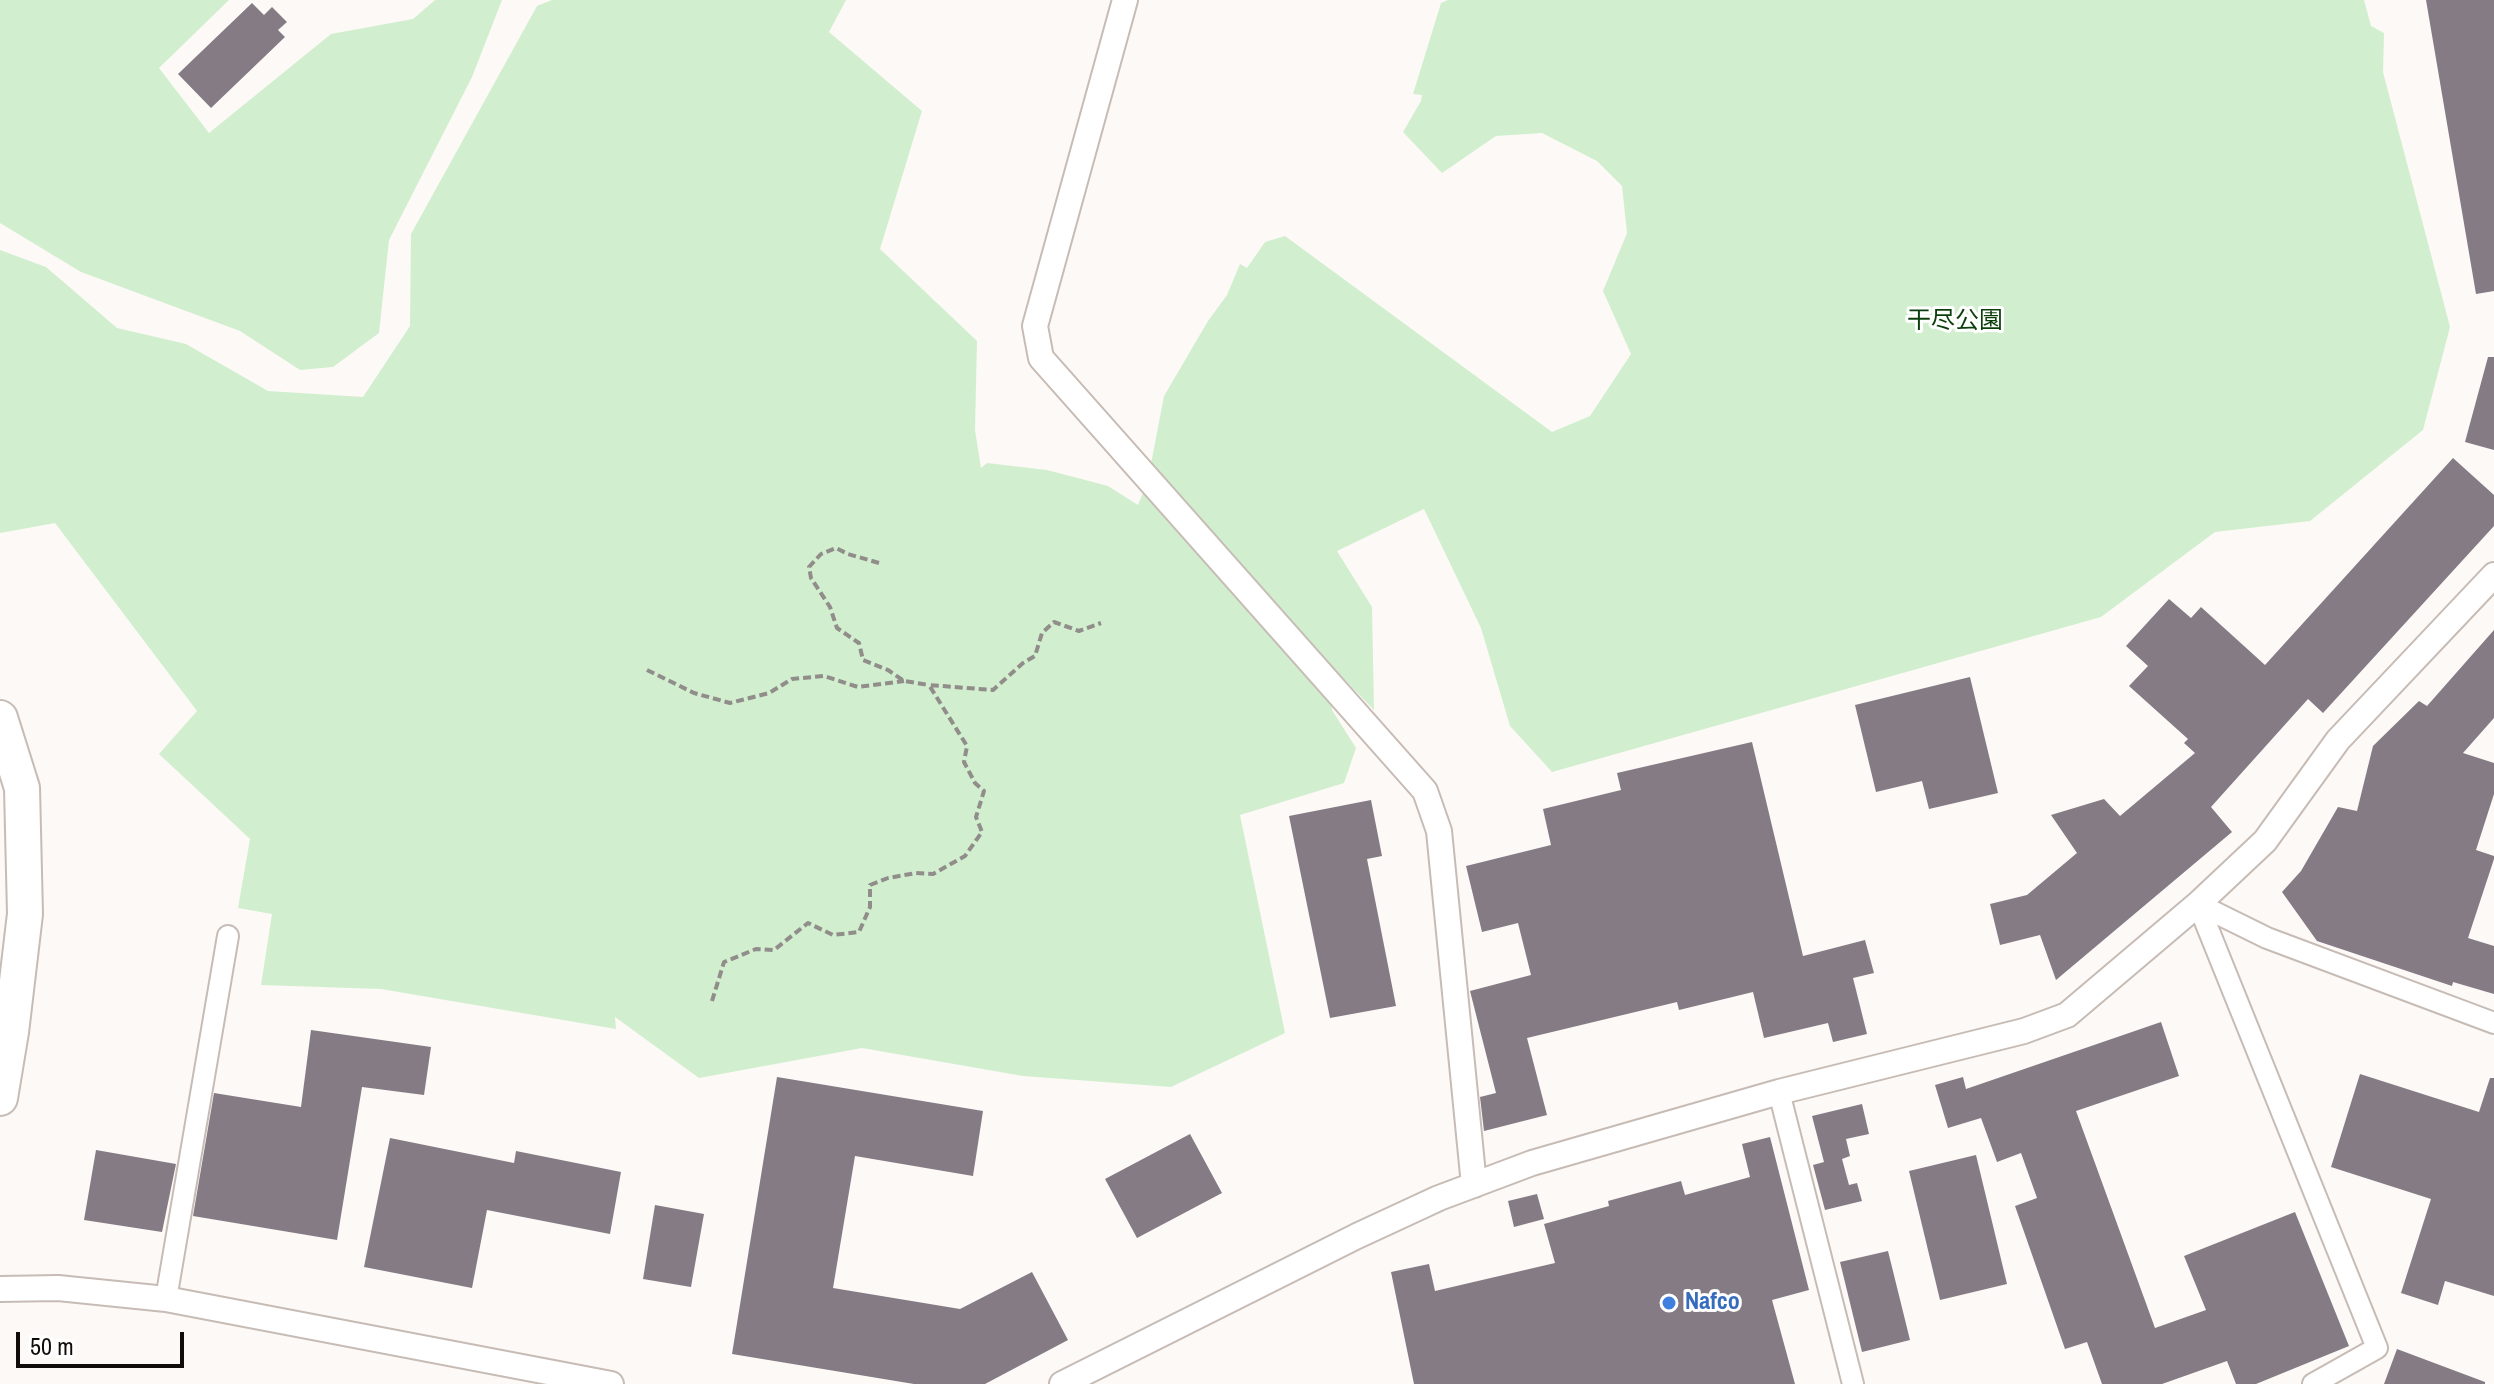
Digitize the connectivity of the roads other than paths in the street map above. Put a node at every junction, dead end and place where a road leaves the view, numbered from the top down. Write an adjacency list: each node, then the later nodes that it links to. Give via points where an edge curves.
1 (1125, 0): 9 (street, via 1035,326 1041,358 1425,791 1439,831)
2 (2494, 575): 4 (street, via 2338,740 2265,841)
3 (0, 718): 8 (highway, via 22,788 25,914)
4 (2198, 904): 6 (street, via 2267,938); 7 (street, via 2067,1015 2024,1031); 15 (street, via 2377,1348)
5 (228, 936): 11 (street)
6 (2494, 1023)
7 (1779, 1092): 9 (street, via 1532,1163); 14 (street)
8 (0, 1098)
9 (1474, 1185): 13 (street, via 1357,1236)
10 (0, 1289): 11 (street, via 58,1288)
11 (166, 1299): 12 (street)
12 (611, 1384)
13 (1062, 1384)
14 (1853, 1384)
15 (2313, 1384)

